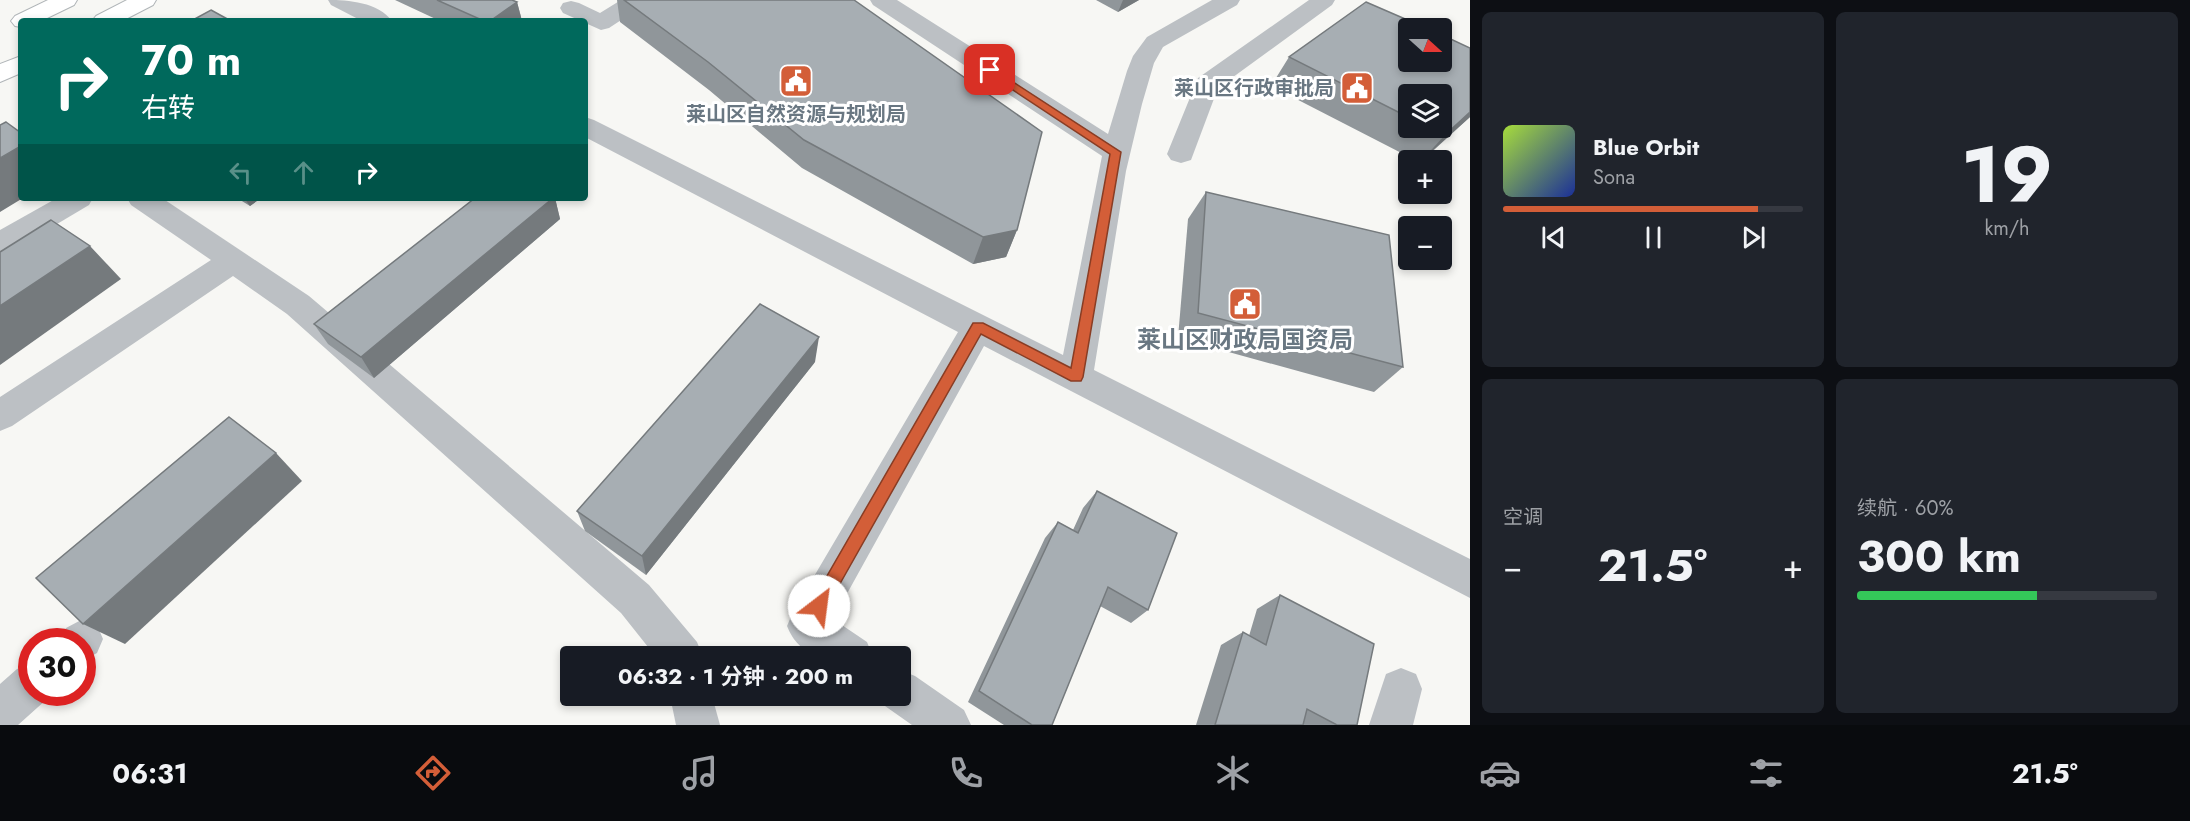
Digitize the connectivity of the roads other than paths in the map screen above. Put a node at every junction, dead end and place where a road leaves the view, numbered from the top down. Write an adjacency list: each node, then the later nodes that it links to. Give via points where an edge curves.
1 (66, 0): 9 (main road)
2 (145, 0): 10 (main road)
3 (339, 0): 11 (street)
4 (636, 0): 8 (street, via 601,23)
5 (881, 0): 18 (street)
6 (1229, 0): 18 (street, via 1155,42 1148,50)
7 (1324, 0): 19 (street, via 1207,84)
8 (577, 4): 12 (street)
9 (30, 18)
10 (110, 18)
11 (374, 18)
12 (555, 18)
13 (18, 24): 14 (main road)
14 (0, 32)
15 (18, 65): 16 (main road)
16 (0, 74)
17 (588, 128): 24 (street)
18 (1116, 152): 25 (street)
19 (1181, 154)
20 (74, 201): 22 (street)
21 (145, 201): 23 (street)
22 (0, 244)
23 (233, 261): 26 (street); 28 (street, via 298,305 635,599)
24 (978, 327): 25 (street); 29 (street, via 807,626)
25 (1076, 377): 27 (street)
26 (0, 416)
27 (1470, 579)
28 (673, 646)
29 (836, 646)
30 (18, 696): 33 (street)
31 (911, 699): 35 (street)
32 (693, 706): 34 (street)
33 (0, 712)
34 (698, 725)
35 (949, 725)

